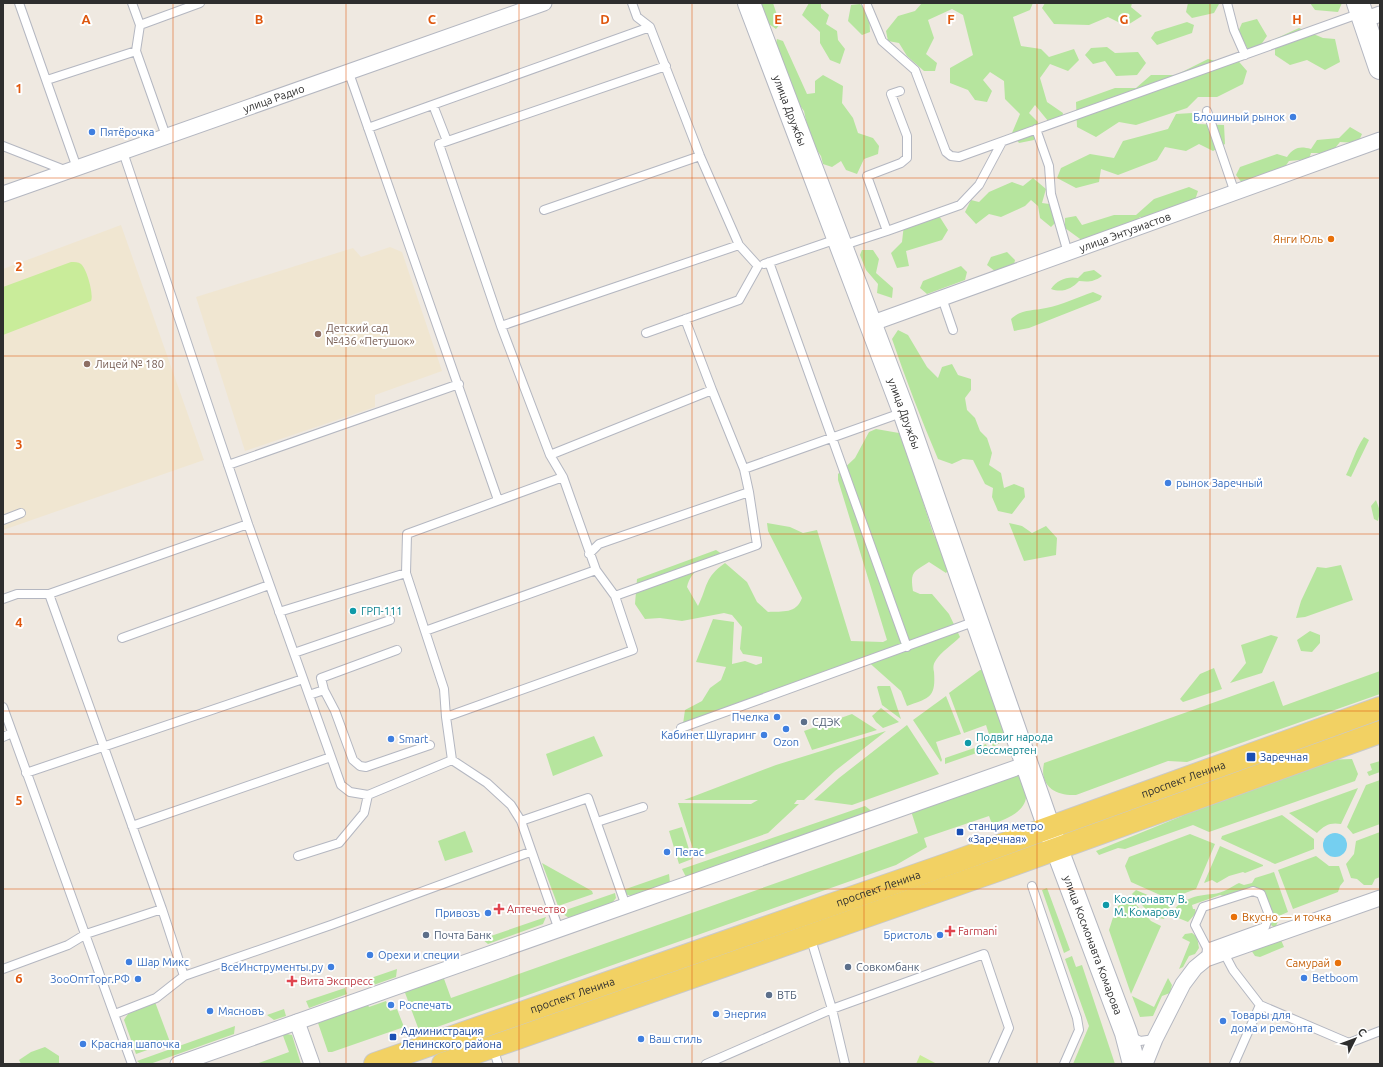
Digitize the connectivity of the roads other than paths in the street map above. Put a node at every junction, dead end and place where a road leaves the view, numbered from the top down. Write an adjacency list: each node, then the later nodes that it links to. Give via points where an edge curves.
1 (19, 3): 18 (lane)
2 (132, 3): 11 (lane)
3 (200, 3): 11 (lane)
4 (544, 3): 9 (street, улица Радио)
5 (632, 3): 12 (lane, via 637,17)
6 (749, 3): 36 (street, улица Дружбы)
7 (866, 3): 27 (lane, via 882,41 915,70 946,152 959,157)
8 (1227, 3): 14 (lane, via 1234,30)
9 (517, 7): 17 (street, улица Радио)
10 (1366, 13): 14 (lane); 15 (street)
11 (140, 25): 13 (lane)
12 (650, 26): 16 (lane); 20 (lane)
13 (136, 51): 18 (lane); 24 (lane)
14 (1245, 55): 23 (lane)
15 (1379, 60)
16 (666, 66): 26 (lane); 30 (lane)
17 (349, 73): 22 (lane); 24 (street, улица Радио)
18 (47, 80): 31 (lane)
19 (900, 91): 35 (lane, via 890,94 907,136 907,158 901,163 867,176)
20 (434, 105): 22 (lane); 26 (lane)
21 (1207, 111): 32 (lane)
22 (368, 128): 47 (lane)
23 (1036, 129): 27 (lane); 38 (lane, via 1049,166 1051,194)
24 (166, 136): 29 (street, улица Радио)
25 (1380, 140): 32 (street, улица Энтузиастов)
26 (447, 141): 44 (lane, via 439,144)
27 (1002, 142): 35 (lane, via 979,185 960,205)
28 (3, 146): 31 (lane)
29 (123, 152): 31 (street, улица Радио); 52 (lane)
30 (700, 156): 34 (lane); 37 (lane)
31 (72, 169): 33 (street, улица Радио)
32 (1235, 193): 38 (street, улица Энтузиастов)
33 (3, 194)
34 (544, 210)
35 (887, 230): 36 (lane)
36 (839, 243): 39 (lane); 43 (street, улица Дружбы)
37 (740, 245): 40 (lane); 44 (lane)
38 (1068, 253): 41 (street, улица Энтузиастов)
39 (769, 262): 40 (lane); 50 (lane)
40 (758, 266): 42 (lane, via 739,300)
41 (942, 298): 43 (street, улица Энтузиастов); 45 (lane)
42 (685, 319): 46 (lane); 48 (lane)
43 (870, 324): 49 (street, улица Дружбы)
44 (501, 326): 51 (lane)
45 (953, 330)
46 (646, 333)
47 (459, 384): 52 (lane); 56 (lane)
48 (712, 390): 51 (lane); 53 (lane)
49 (904, 412): 50 (lane); 69 (street, улица Дружбы)
50 (833, 438): 53 (lane); 72 (lane)
51 (550, 455): 54 (lane)
52 (228, 465): 59 (lane)
53 (744, 469): 55 (lane)
54 (562, 477): 56 (lane); 60 (lane)
55 (749, 492): 60 (lane, via 599,544); 65 (lane, via 757,545)
56 (498, 500): 62 (lane, via 407,534)
57 (21, 513): 58 (lane)
58 (3, 520)
59 (248, 524): 63 (lane); 64 (lane)
60 (590, 554): 61 (lane)
61 (596, 570): 65 (lane); 70 (lane)
62 (406, 573): 67 (lane); 70 (lane)
63 (269, 585): 67 (lane); 71 (lane)
64 (48, 594): 66 (lane, via 17,594); 86 (lane)
65 (615, 596): 80 (lane, via 633,650)
66 (3, 600)
67 (279, 612): 74 (lane)
68 (390, 620): 74 (lane)
69 (976, 621): 72 (lane); 89 (street, улица Дружбы)
70 (425, 631): 80 (lane, via 444,689)
71 (122, 638)
72 (907, 647): 81 (lane)
73 (397, 650): 76 (lane, via 321,678)
74 (294, 653): 75 (lane)
75 (303, 679): 77 (lane); 86 (lane)
76 (324, 690): 77 (lane); 85 (lane, via 353,760 360,766 366,767)
77 (309, 695): 87 (lane)
78 (3, 707): 83 (lane)
79 (1380, 708): 96 (main road, проспект Ленина)
80 (446, 717): 88 (lane)
81 (681, 728)
82 (1380, 732): 97 (main road, проспект Ленина)
83 (12, 733): 84 (lane); 90 (lane)
84 (3, 737)
85 (430, 745)
86 (103, 747): 90 (lane); 95 (lane)
87 (331, 757): 91 (lane, via 341,785 350,792); 95 (lane)
88 (452, 760): 91 (lane); 93 (lane, via 487,783 511,805)
89 (1027, 764): 96 (street, улица Дружбы); 102 (street)
90 (26, 773): 105 (lane)
91 (368, 795): 99 (lane, via 364,813 339,843)
92 (643, 807): 94 (lane)
93 (521, 821): 94 (lane, via 588,798); 98 (lane)
94 (597, 822): 102 (lane)
95 (132, 826): 103 (lane)
96 (1049, 828): 97 (street, улица Космонавта Комарова); 122 (main road, проспект Ленина)
97 (1058, 848): 106 (main road, проспект Ленина); 116 (street, улица Космонавта Комарова)
98 (530, 852): 104 (lane); 110 (lane)
99 (298, 856)
100 (1032, 886): 127 (lane, via 1077,1018 1079,1030)
101 (1380, 898): 107 (street)
102 (626, 906): 104 (street)
103 (162, 909): 105 (lane); 110 (lane)
104 (559, 930): 114 (street)
105 (86, 934): 109 (lane, via 68,945); 113 (lane)
106 (810, 936): 112 (lane); 118 (main road, проспект Ленина)
107 (1224, 953): 108 (street); 111 (lane, via 1233,970)
108 (1207, 954): 108 (lane, via 1265,927 1269,915 1261,894 1253,891 1203,907 1195,925); 117 (street, via 1183,984)
109 (3, 969)
110 (184, 976): 113 (lane, via 156,998)
111 (1260, 1005): 115 (lane, via 1349,1043); 130 (lane)
112 (832, 1008): 124 (lane); 125 (lane); 126 (lane, via 984,954 1009,1028)
113 (114, 1014): 119 (lane)
114 (298, 1022): 120 (street); 121 (street)
115 (1380, 1031)
116 (1126, 1033): 117 (lane, via 1140,1041); 128 (street, улица Космонавта Комарова)
117 (1155, 1039): 129 (street)
118 (495, 1055): 123 (main road, проспект Ленина)
119 (132, 1064)
120 (178, 1064)
121 (312, 1064)
122 (375, 1064)
123 (443, 1064)
124 (706, 1064)
125 (845, 1064)
126 (993, 1064)
127 (1064, 1064)
128 (1134, 1064)
129 (1145, 1064)
130 (1234, 1064)

